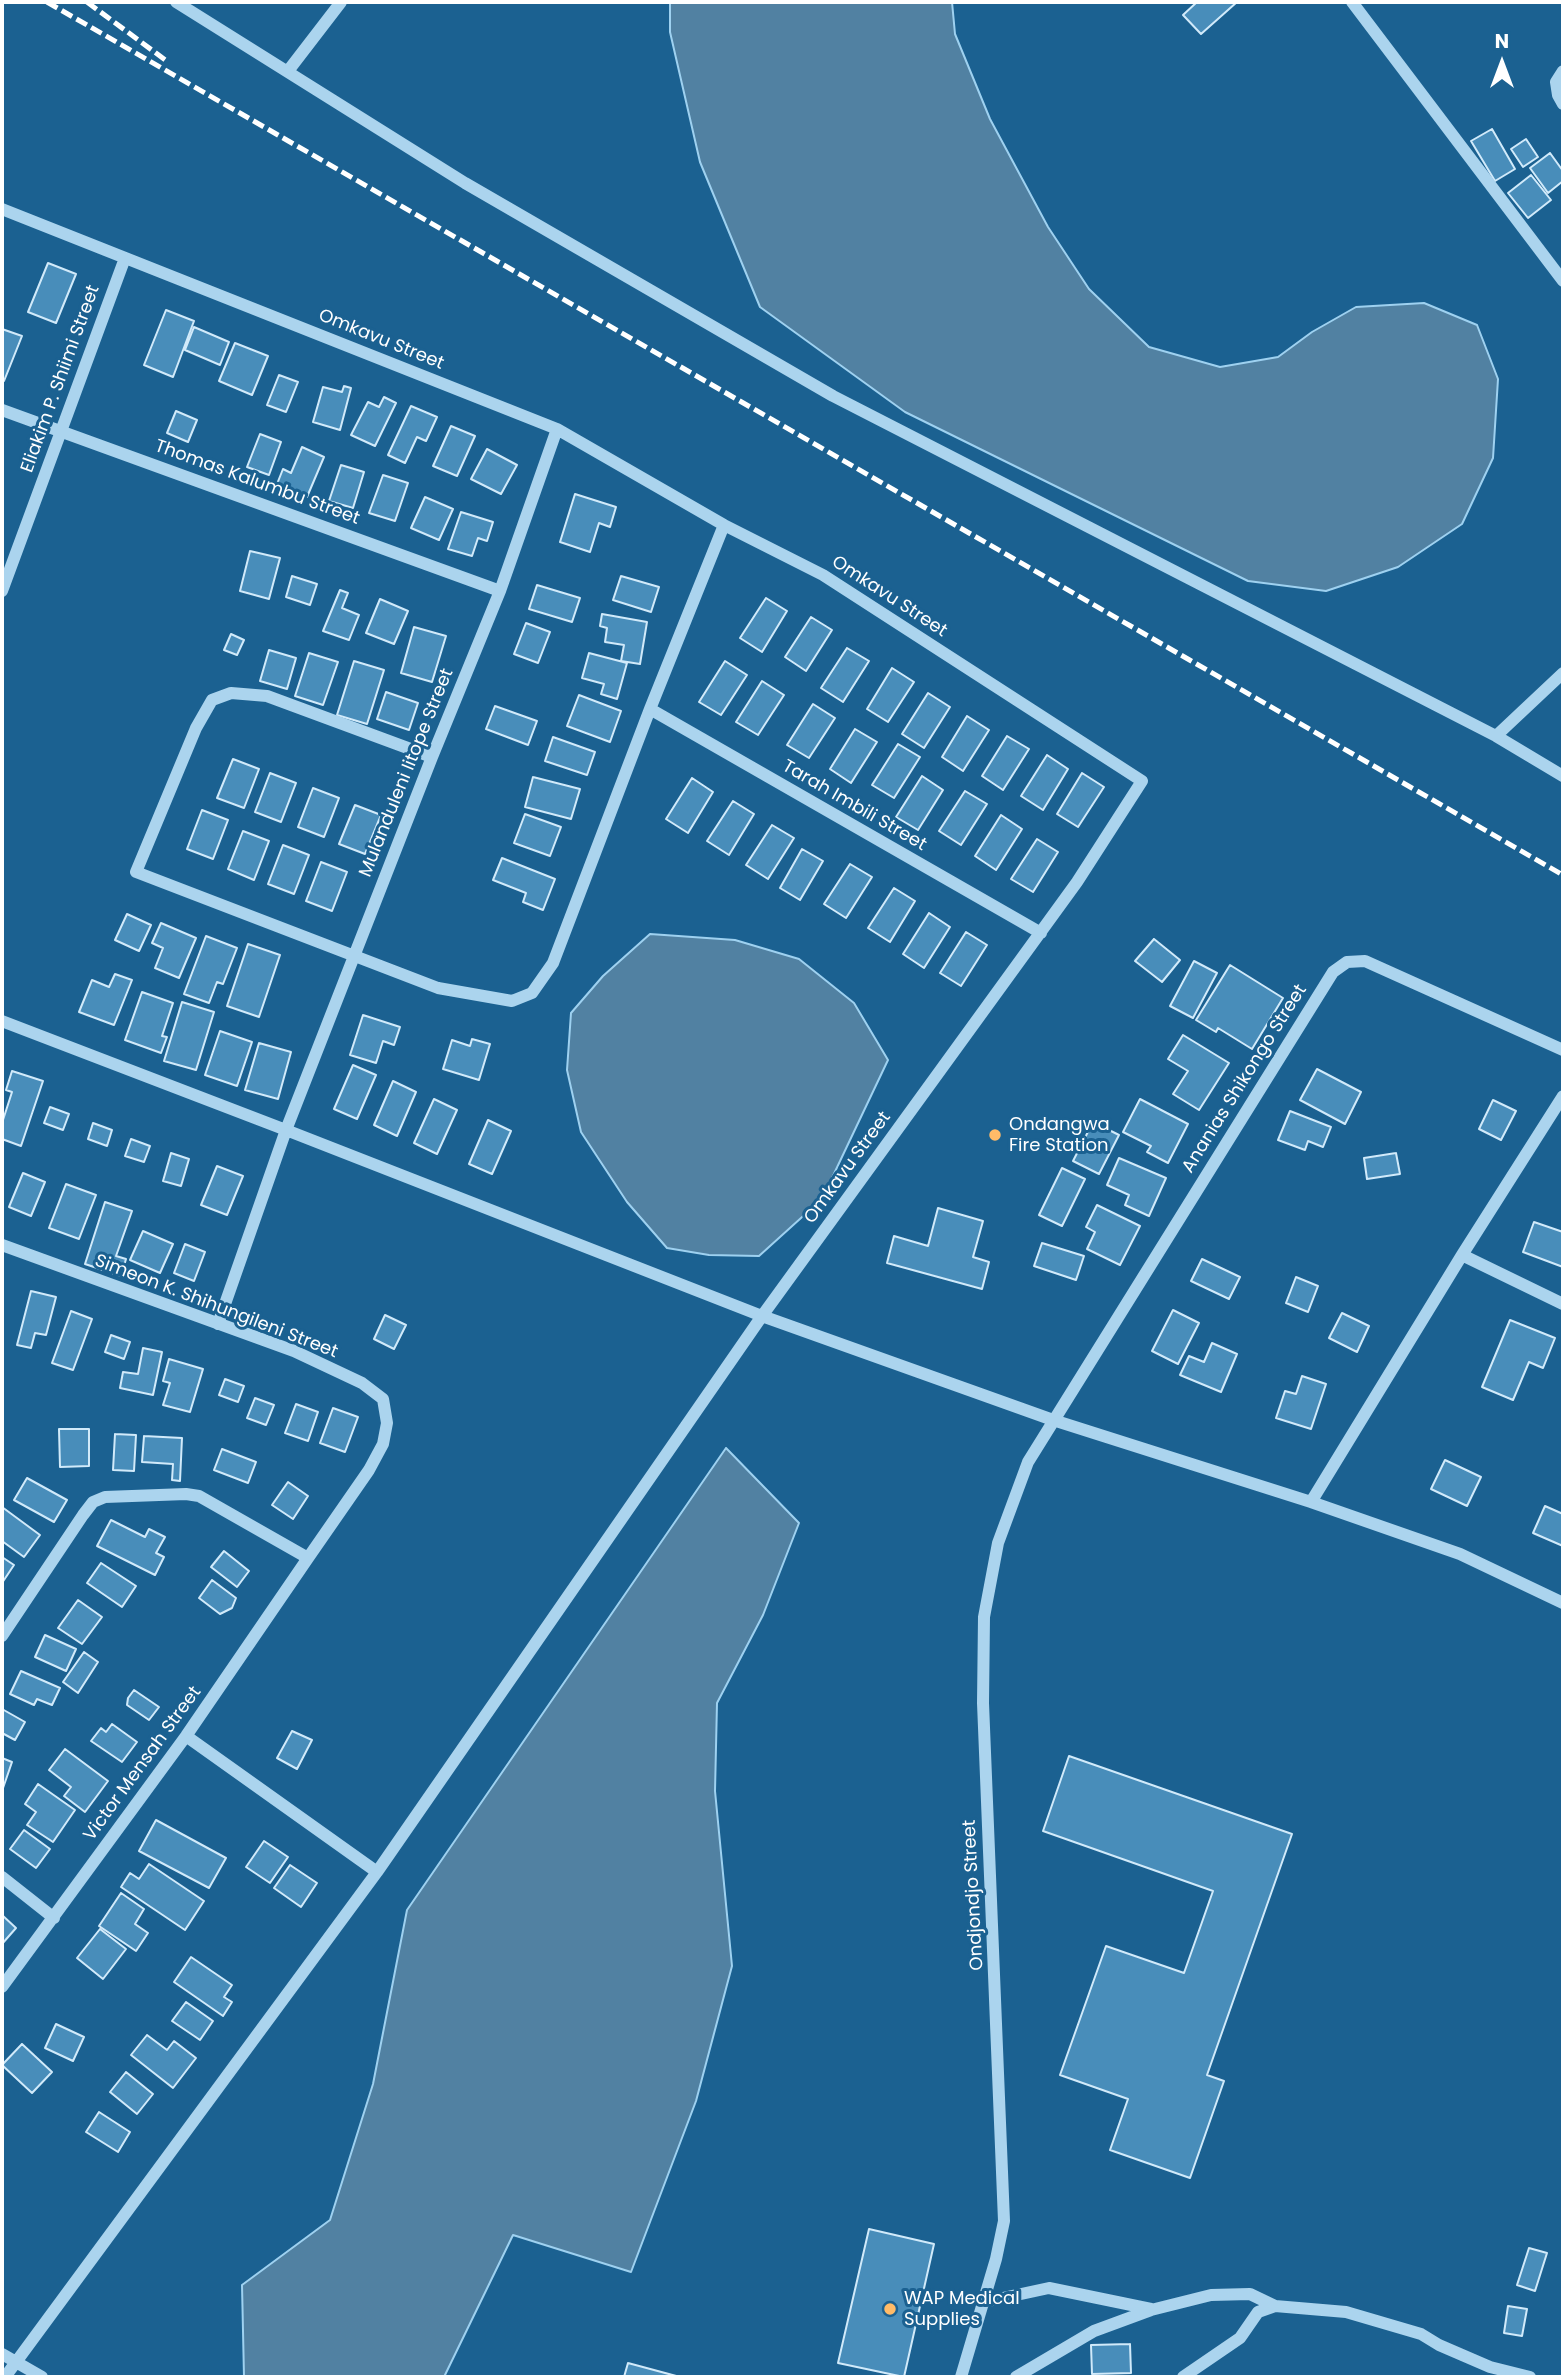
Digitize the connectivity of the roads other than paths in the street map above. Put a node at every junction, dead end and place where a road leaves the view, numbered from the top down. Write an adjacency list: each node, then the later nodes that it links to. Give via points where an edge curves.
1 (176, 2): 4 (street)
2 (1352, 2): 9 (street)
3 (338, 3): 4 (street)
4 (288, 71): 18 (street, via 465,183 833,396)
5 (1563, 71): 6 (street, via 1556,82)
6 (1563, 104)
7 (2, 209): 8 (street, Omkavu Street)
8 (125, 258): 11 (street, Omkavu Street); 12 (street, Eliakim P. Shiimi Street)
9 (1563, 281)
10 (2, 410): 12 (street, Thomas Kalumbu Street)
11 (557, 429): 13 (street, Omkavu Street); 14 (street, Mulanduleni Iitope Street)
12 (60, 430): 14 (street, Thomas Kalumbu Street); 15 (street, Eliakim P. Shiimi Street)
13 (724, 525): 17 (street); 21 (street, Omkavu Street, via 823,575 1142,781)
14 (500, 590): 19 (street, Mulanduleni Iitope Street)
15 (2, 591)
16 (1563, 673): 18 (street)
17 (650, 709): 21 (street, Tarah Imbili Street); 22 (street, via 553,964 532,993 512,1001 438,988)
18 (1496, 736): 20 (street)
19 (432, 757): 22 (street, Mulanduleni Iitope Street); 22 (street, via 267,696 231,693 212,700 136,872)
20 (1563, 776)
21 (1041, 933): 30 (street, Omkavu Street)
22 (353, 956): 26 (street, Mulanduleni Iitope Street)
23 (2, 1021): 26 (street)
24 (1563, 1050): 32 (street, Ananias Shikongo Street, via 1366,961 1347,962 1334,972)
25 (1563, 1096): 28 (street)
26 (286, 1130): 30 (street); 31 (street, Mulanduleni Iitope Street)
27 (2, 1245): 31 (street, Simeon K. Shihungileni Street)
28 (1462, 1255): 29 (street); 33 (street)
29 (1563, 1304)
30 (762, 1316): 32 (street); 38 (street, Omkavu Street)
31 (218, 1324): 34 (street, Simeon K. Shihungileni Street, via 294,1351 362,1383 383,1399 387,1423 383,1444)
32 (1053, 1420): 33 (street); 42 (street, Ondjondjo Street, via 1028,1462 998,1543 984,1617 983,1703 1004,2221)
33 (1311, 1502): 35 (street, via 1460,1554)
34 (308, 1559): 36 (street, via 199,1496 105,1497 93,1502 83,1515); 37 (street, Victor Mensah Street)
35 (1563, 1602)
36 (2, 1636)
37 (186, 1736): 38 (street); 40 (street, Victor Mensah Street)
38 (377, 1872): 46 (street, Omkavu Street)
39 (2, 1877): 40 (street)
40 (54, 1918): 41 (street, Victor Mensah Street)
41 (2, 1987)
42 (984, 2301): 44 (street, via 1049,2288); 49 (street, Ondjondjo Street)
43 (1275, 2306): 44 (street, via 1251,2294 1211,2295); 51 (street, via 1258,2312 1240,2337); 52 (street, via 1346,2312 1421,2334 1490,2367)
44 (1151, 2310): 50 (street, via 1094,2331)
45 (2, 2354): 46 (street)
46 (15, 2364): 47 (street, Omkavu Street); 48 (street)
47 (5, 2377)
48 (42, 2377)
49 (961, 2377)
50 (1016, 2377)
51 (1183, 2377)
52 (1530, 2377)

